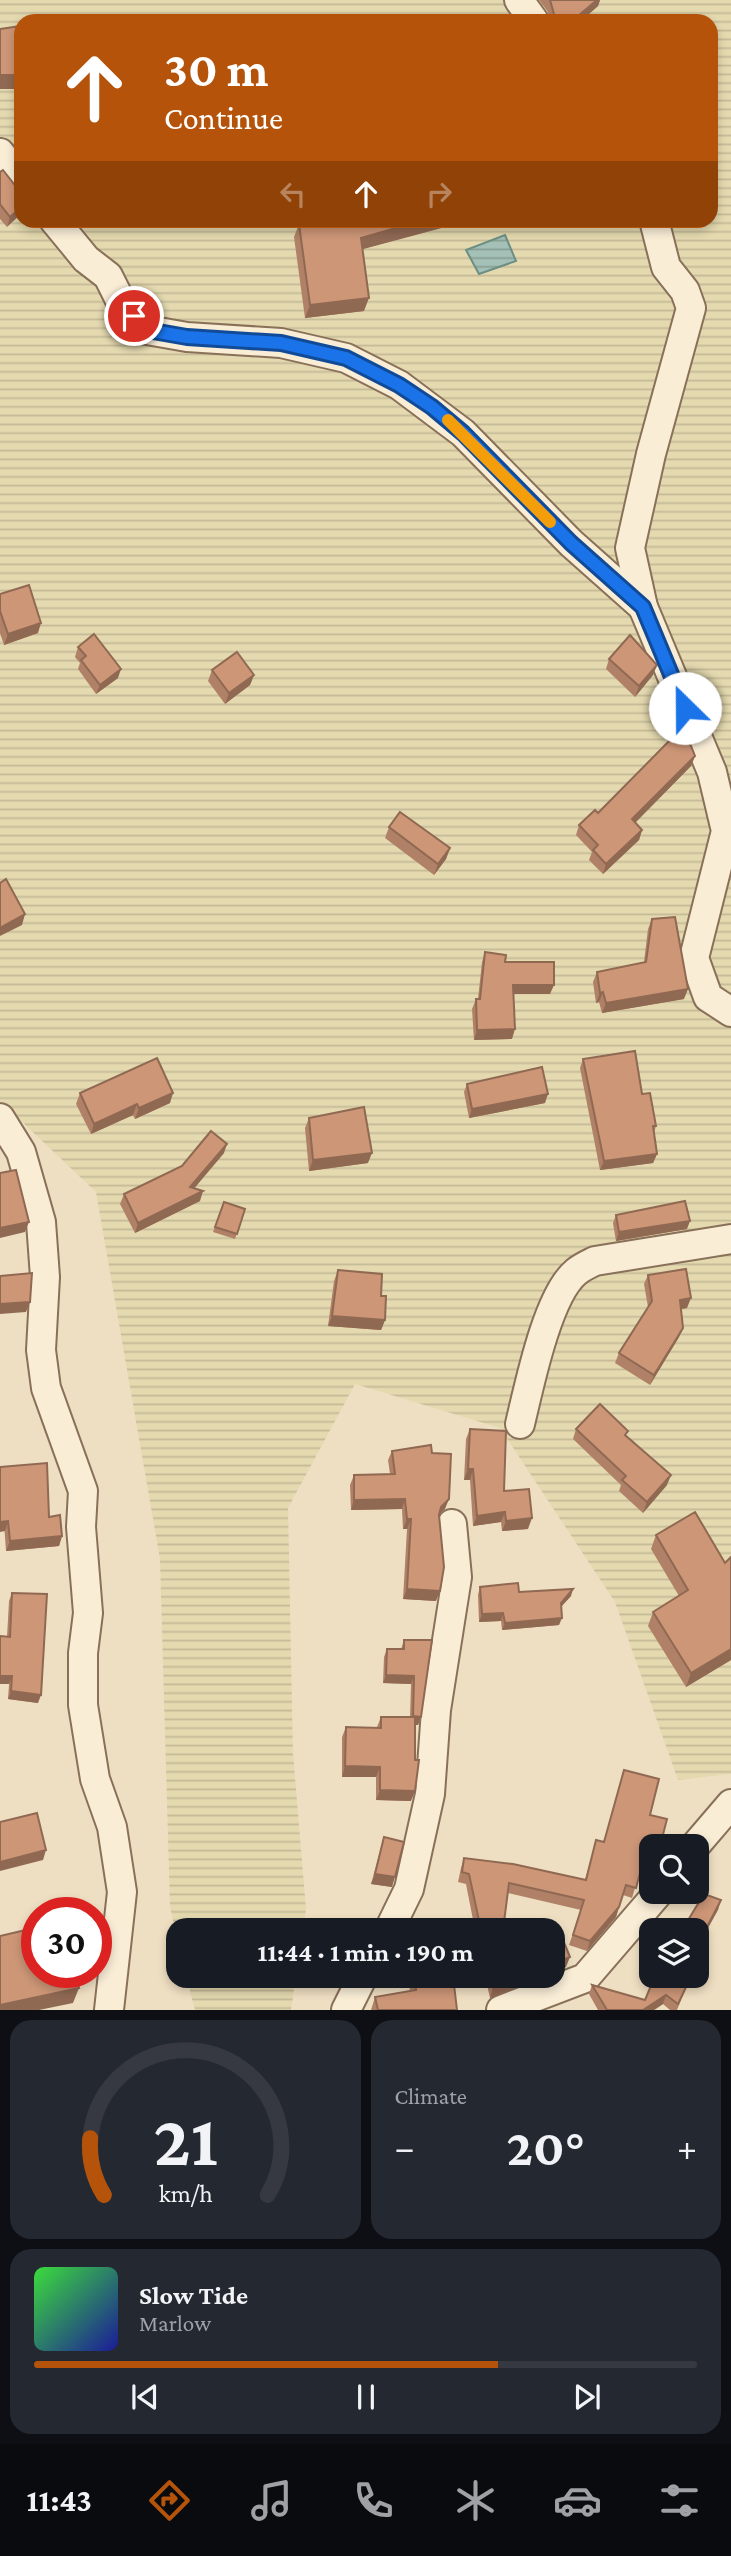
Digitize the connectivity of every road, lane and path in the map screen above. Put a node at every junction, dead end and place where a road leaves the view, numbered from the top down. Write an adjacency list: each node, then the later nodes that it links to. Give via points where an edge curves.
1 (0, 153): 2 (street)
2 (14, 170)
3 (61, 228): 5 (street, via 86,259 108,276 121,302 147,330 294,346 346,358 399,385 463,433 571,543)
4 (656, 228): 5 (street, via 666,267 685,291 691,308 630,548)
5 (643, 607): 6 (street, via 712,772 726,831 694,958 708,997)
6 (731, 1012)
7 (0, 1118): 16 (street, via 21,1152 41,1222 46,1277 41,1350 46,1388 83,1491 88,1614 83,1706 95,1779 112,1827 122,1892)
8 (731, 1239): 9 (street, via 596,1261 576,1272 563,1288 534,1361)
9 (520, 1424)
10 (452, 1524): 14 (street, via 457,1577 436,1710 430,1794 409,1889)
11 (731, 1804): 12 (street)
12 (705, 1834)
13 (649, 1904): 18 (street, via 585,1978)
14 (395, 1918)
15 (357, 1988): 17 (street)
16 (109, 2010)
17 (345, 2010)
18 (501, 2010)

